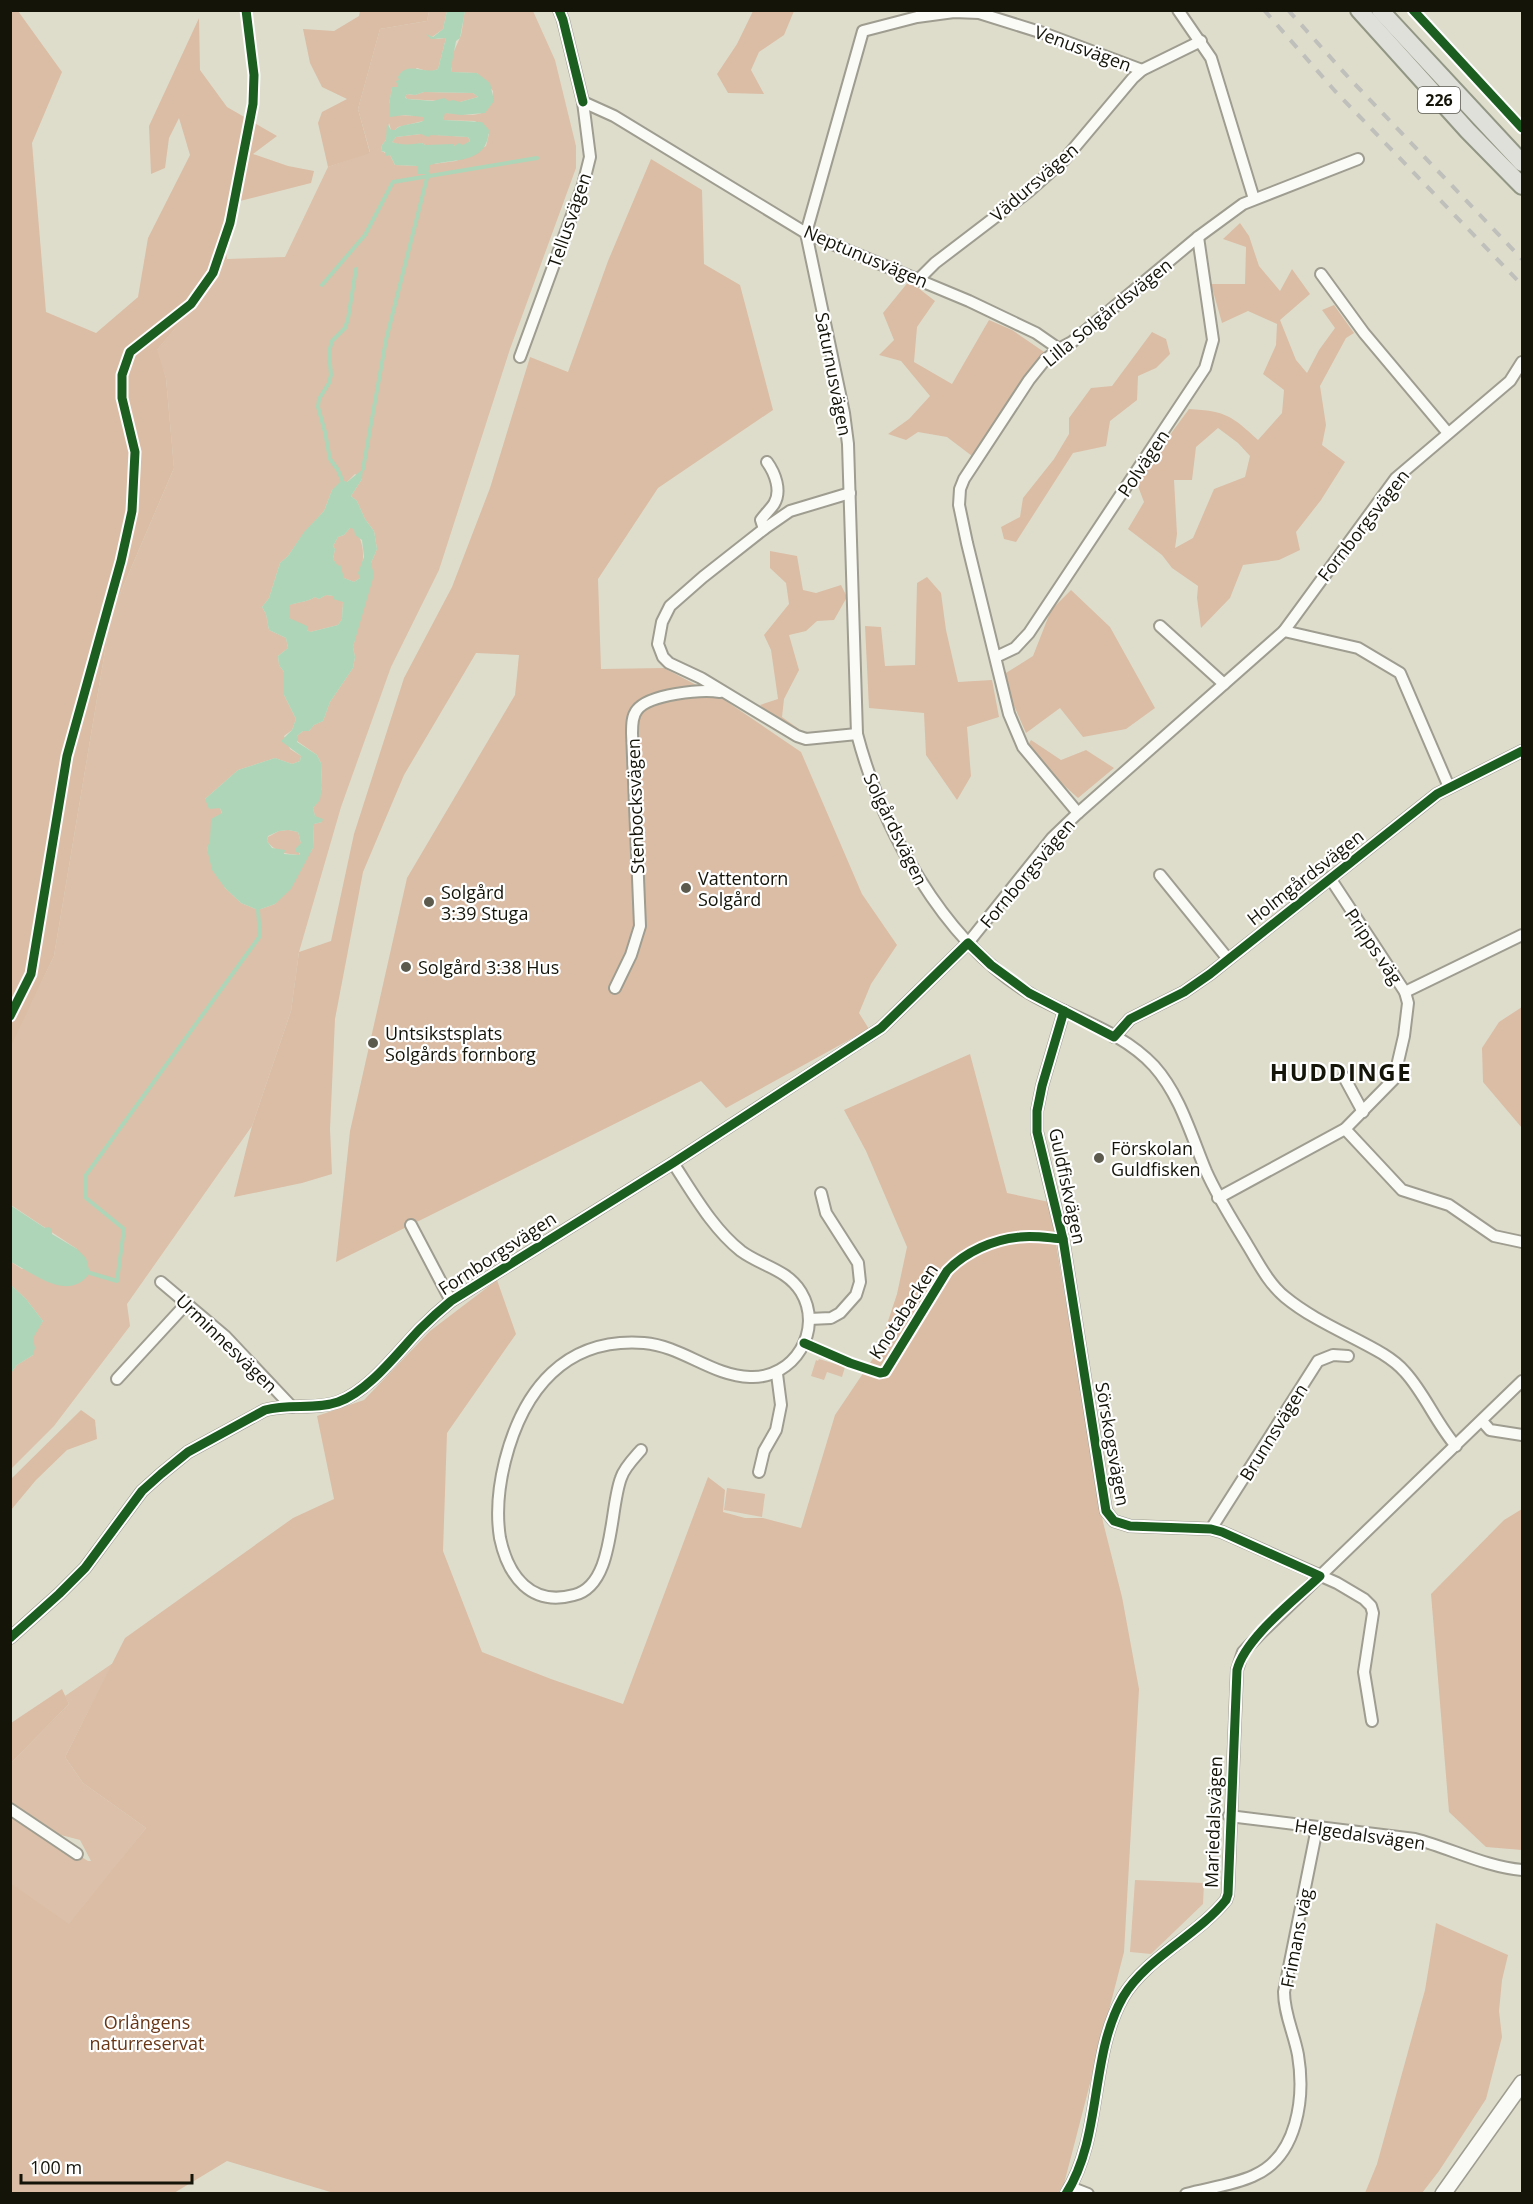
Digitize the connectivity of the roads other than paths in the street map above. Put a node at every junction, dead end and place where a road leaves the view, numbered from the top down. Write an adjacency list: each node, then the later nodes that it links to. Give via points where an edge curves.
1 (559, 10): 9 (street, Tellusvägen)
2 (1178, 10): 7 (street)
3 (1359, 10): 12 (main road, 226)
4 (1380, 10): 11 (main road, 226)
5 (918, 14): 6 (street, Venusvägen); 8 (street, Venusvägen, via 979,13)
6 (869, 28): 14 (street, Saturnusvägen, via 859,40)
7 (1201, 41): 8 (street, Vädursvägen); 13 (street, via 1219,80)
8 (1143, 70): 17 (street, Vädursvägen, via 1064,160)
9 (584, 102): 14 (street, Neptunusvägen, via 614,116); 19 (street, Tellusvägen, via 590,157 587,172)
10 (1358, 159): 13 (street, Lilla Solgårdsvägen)
11 (1522, 163)
12 (1522, 186)
13 (1254, 199): 15 (street, Lilla Solgårdsvägen)
14 (806, 233): 17 (street, Neptunusvägen); 23 (street, Saturnusvägen, via 844,413)
15 (1198, 237): 18 (street, Lilla Solgårdsvägen); 27 (street, Polvägen, via 1213,340 1206,368 1029,633 1016,648)
16 (1321, 274): 21 (street, via 1364,333)
17 (919, 279): 18 (street, Neptunusvägen, via 1036,333)
18 (1059, 349): 27 (street, Lilla Solgårdsvägen, via 1029,380 960,489 967,543)
19 (520, 357)
20 (1522, 362): 21 (street, Fornborgsvägen, via 1510,381)
21 (1448, 433): 26 (street, Fornborgsvägen, via 1396,478)
22 (767, 462): 24 (street, via 777,487 773,504 761,520)
23 (850, 494): 24 (street, Stenbocksvägen, via 790,511); 30 (street, Saturnusvägen)
24 (764, 529): 29 (street, Stenbocksvägen, via 682,594 670,606 659,632 658,644 669,663)
25 (1160, 626): 28 (street)
26 (1284, 631): 28 (street, Fornborgsvägen); 32 (street, via 1358,648 1400,673)
27 (996, 657): 33 (street, Lilla Solgårdsvägen, via 1019,740)
28 (1224, 684): 33 (street, Fornborgsvägen)
29 (723, 693): 30 (street, Stenbocksvägen, via 806,739); 39 (street, Stenbocksvägen, via 707,690 652,700 634,714 640,926)
30 (857, 734): 37 (street, Solgårdsvägen, via 875,792 919,879)
31 (1522, 751): 32 (street, Holmgårdsvägen)
32 (1449, 787): 35 (street, Holmgårdsvägen)
33 (1078, 813): 37 (street, Fornborgsvägen, via 1052,838)
34 (1160, 875): 38 (street)
35 (1330, 878): 38 (street, Holmgårdsvägen); 40 (street, Pripps väg)
36 (1522, 935): 40 (street)
37 (968, 943): 41 (street, Solgårdsvägen, via 1029,993); 46 (street, Fornborgsvägen, via 880,1028)
38 (1228, 959): 42 (street, Holmgårdsvägen, via 1184,992 1130,1019)
39 (615, 988)
40 (1405, 992): 44 (street, Pripps väg, via 1408,1003 1404,1036 1394,1079)
41 (1064, 1011): 42 (street, Solgårdsvägen); 51 (street, Guldfiskvägen, via 1037,1111 1037,1132)
42 (1114, 1037): 48 (street, Solgårdsvägen, via 1142,1054 1166,1080)
43 (1344, 1077): 44 (street)
44 (1363, 1112): 45 (street, Pripps väg)
45 (1345, 1129): 48 (street, Pripps väg); 50 (street, via 1402,1191 1449,1205 1494,1236)
46 (673, 1162): 53 (street, Fornborgsvägen); 55 (street, via 713,1223 742,1252 786,1274 795,1284 802,1293)
47 (821, 1192): 55 (street, via 826,1213 858,1263 860,1282 856,1295 840,1313 831,1318)
48 (1218, 1198): 63 (street, Solgårdsvägen, via 1274,1286 1295,1305 1395,1362)
49 (411, 1225): 53 (street)
50 (1522, 1242)
51 (1067, 1264): 66 (street, Sörskogsvägen, via 1106,1511 1114,1521 1130,1526)
52 (161, 1282): 54 (street, Urminnesvägen)
53 (451, 1301): 60 (street, Fornborgsvägen, via 350,1397 324,1406)
54 (187, 1303): 58 (street); 60 (street, Urminnesvägen, via 225,1336)
55 (809, 1319): 57 (street, via 800,1352)
56 (1348, 1356): 66 (street, Brunnsvägen, via 1333,1355 1318,1361)
57 (777, 1374): 64 (street, via 758,1378 730,1374 661,1346 633,1343 592,1349 556,1368 523,1410 509,1446 499,1492 502,1546 521,1584 555,1598 577,1595 586,1589 606,1553 621,1477); 65 (street, via 781,1405 776,1430 764,1451)
58 (117, 1379)
59 (1522, 1381): 61 (street, Mariedalsvägen)
60 (292, 1407): 68 (street, Fornborgsvägen, via 265,1410 173,1463 142,1491 85,1568)
61 (1482, 1420): 62 (street, via 1490,1430); 63 (street, Mariedalsvägen)
62 (1522, 1435)
63 (1456, 1446): 67 (street, Mariedalsvägen)
64 (641, 1450)
65 (759, 1472)
66 (1211, 1529): 67 (street, Sörskogsvägen)
67 (1320, 1576): 69 (street, Sörskogsvägen, via 1371,1606 1373,1622 1364,1672); 71 (street, Mariedalsvägen, via 1246,1648 1239,1660)
68 (10, 1638)
69 (1372, 1721)
70 (10, 1809): 73 (street)
71 (1229, 1816): 72 (street, Helgedalsvägen); 76 (street, Mariedalsvägen, via 1226,1900 1123,1996 1109,2030 1079,2167)
72 (1317, 1828): 74 (street, Helgedalsvägen, via 1414,1839 1506,1869); 78 (street, Frimans väg, via 1284,1992 1298,2058 1297,2121 1290,2139 1271,2165 1254,2176)
73 (77, 1854)
74 (1522, 1870)
75 (1522, 2083): 79 (main road)
76 (1068, 2190): 77 (street)
77 (1088, 2193)
78 (1186, 2193)
79 (1443, 2193)

